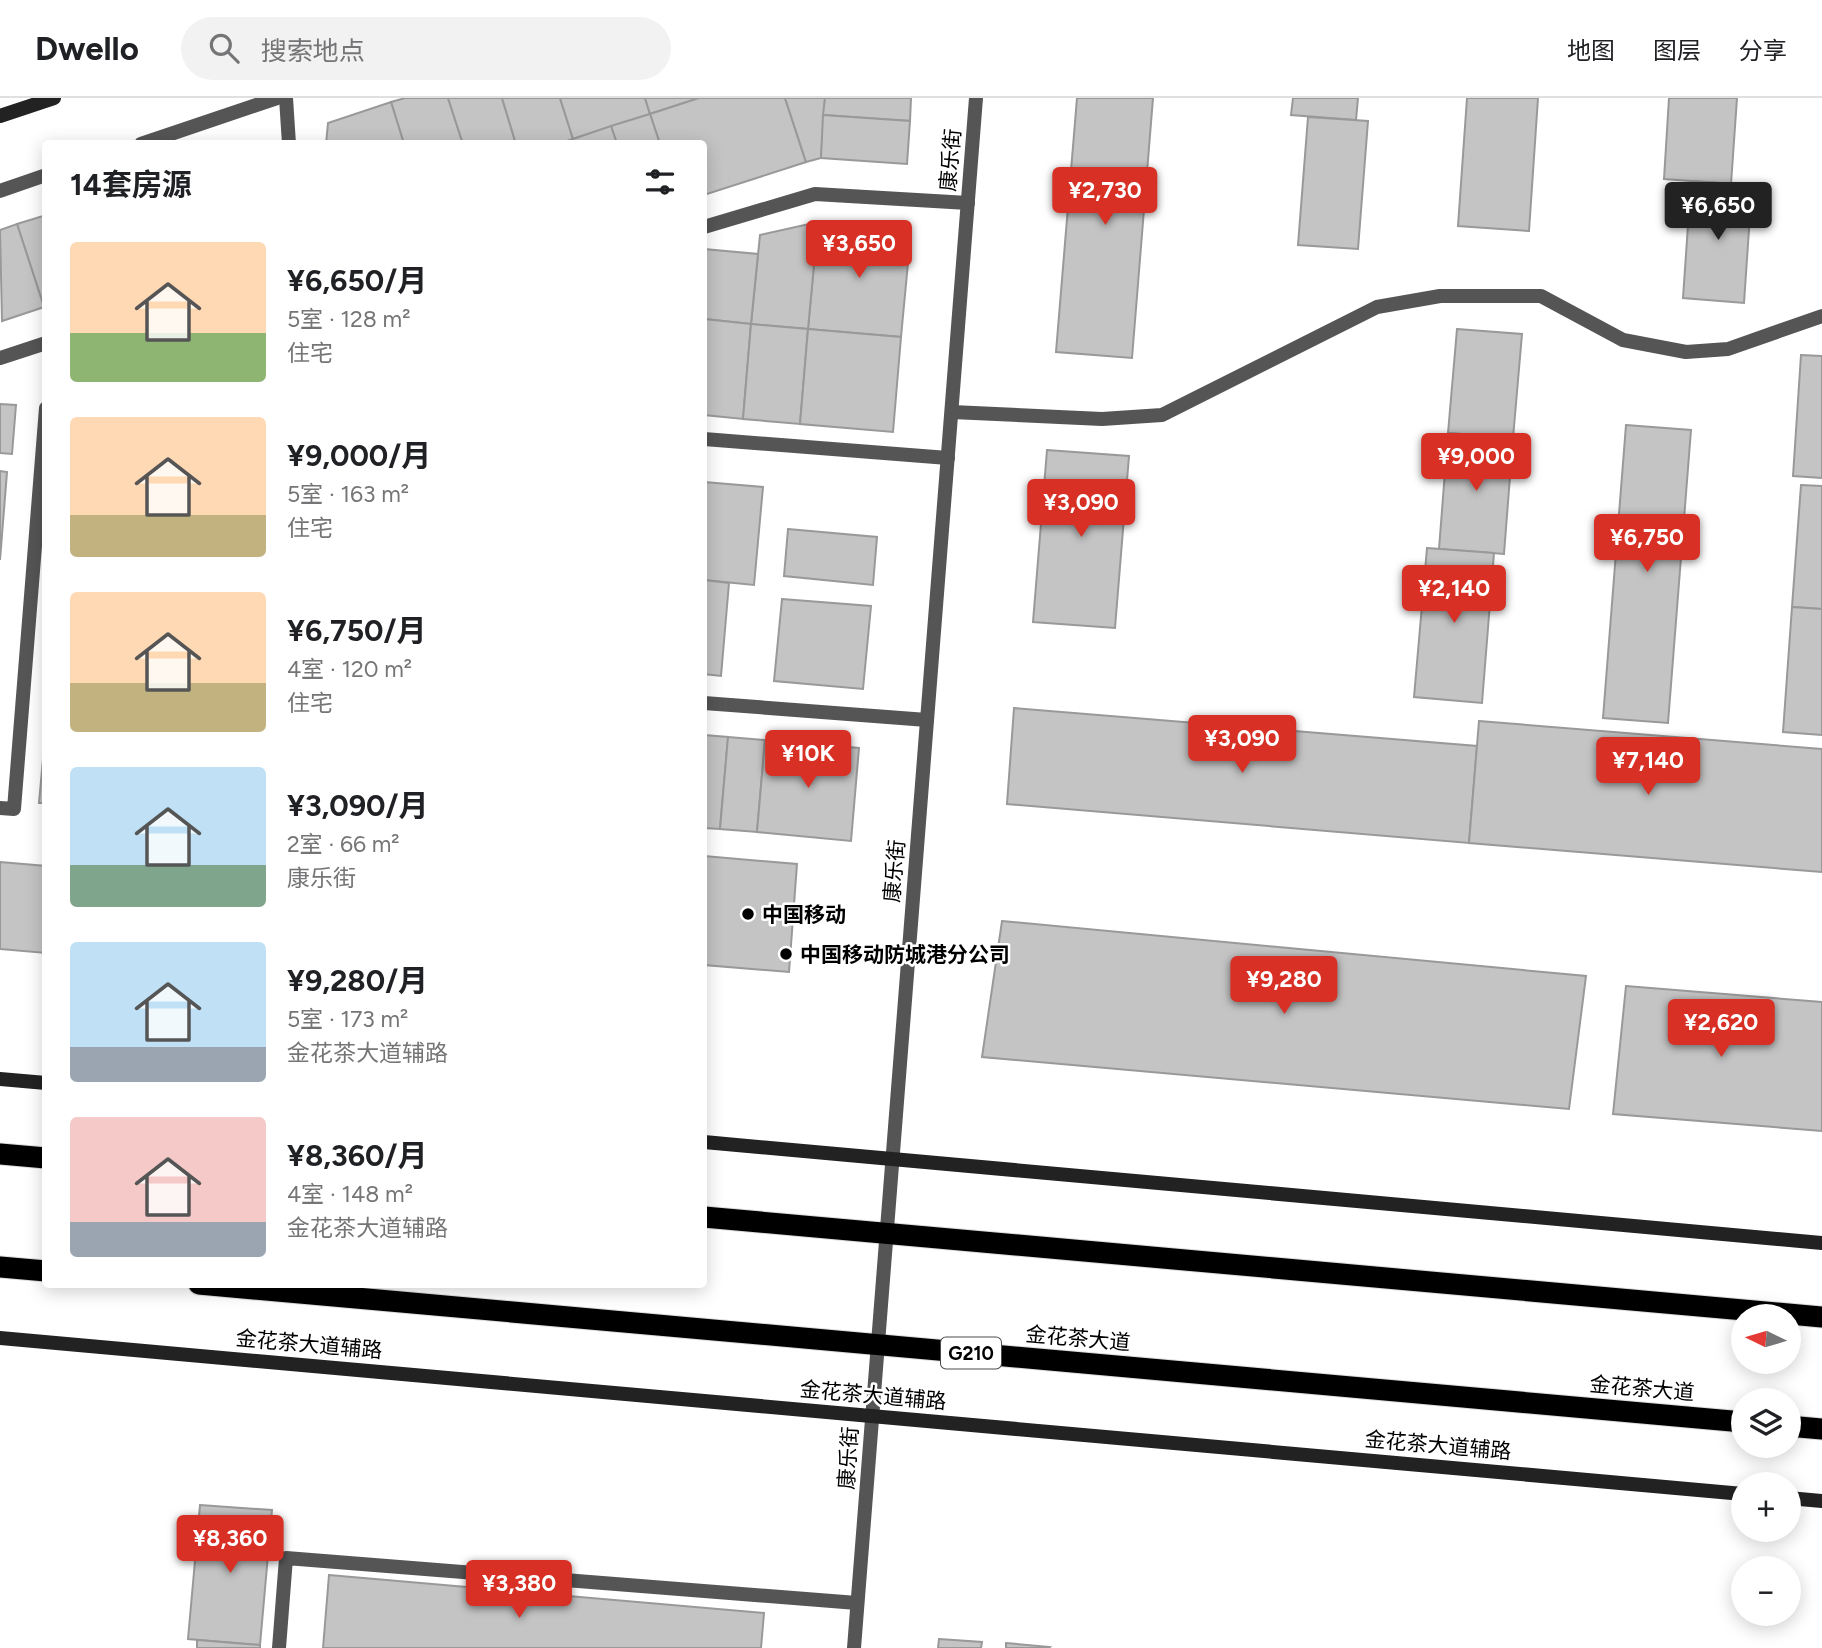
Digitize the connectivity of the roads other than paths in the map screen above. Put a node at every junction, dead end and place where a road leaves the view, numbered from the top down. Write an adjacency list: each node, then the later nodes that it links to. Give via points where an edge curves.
1 (54, 98): 5 (street)
2 (277, 98): 6 (street)
3 (286, 98): 7 (street)
4 (976, 98): 10 (street, 康乐街)
5 (0, 116)
6 (153, 140)
7 (289, 140)
8 (42, 177): 9 (street)
9 (0, 191)
10 (968, 204): 11 (street, via 815,194); 15 (street, 康乐街)
11 (707, 226)
12 (1822, 316): 15 (street, via 1728,349 1686,352 1622,340 1541,296 1440,296 1377,307 1162,415 1101,419)
13 (42, 344): 14 (street)
14 (0, 358)
15 (952, 412): 18 (street, 康乐街)
16 (707, 439): 18 (street)
17 (42, 458): 21 (street, via 14,809)
18 (948, 458): 20 (street, 康乐街)
19 (707, 703): 20 (street)
20 (927, 720): 27 (street, 康乐街)
21 (0, 808)
22 (0, 1079): 23 (street)
23 (42, 1083)
24 (707, 1142): 27 (street)
25 (0, 1154): 26 (highway)
26 (42, 1158)
27 (892, 1159): 29 (street, 康乐街); 30 (street)
28 (707, 1217): 29 (highway)
29 (887, 1234): 34 (highway); 36 (street, 康乐街)
30 (1822, 1243)
31 (0, 1267): 32 (highway)
32 (42, 1271)
33 (243, 1288): 36 (highway, 金花茶大道 / G210)
34 (1822, 1317)
35 (0, 1338): 37 (street, 金花茶大道辅路)
36 (877, 1345): 37 (street, 康乐街); 38 (highway, 金花茶大道 / G210)
37 (872, 1416): 41 (street, 金花茶大道辅路); 44 (street, 康乐街)
38 (1731, 1421)
39 (1801, 1427): 40 (highway)
40 (1822, 1429)
41 (1731, 1493)
42 (1801, 1499): 43 (street)
43 (1822, 1501)
44 (858, 1603): 45 (street, via 286,1558); 46 (street, 康乐街)
45 (279, 1648)
46 (854, 1648)

